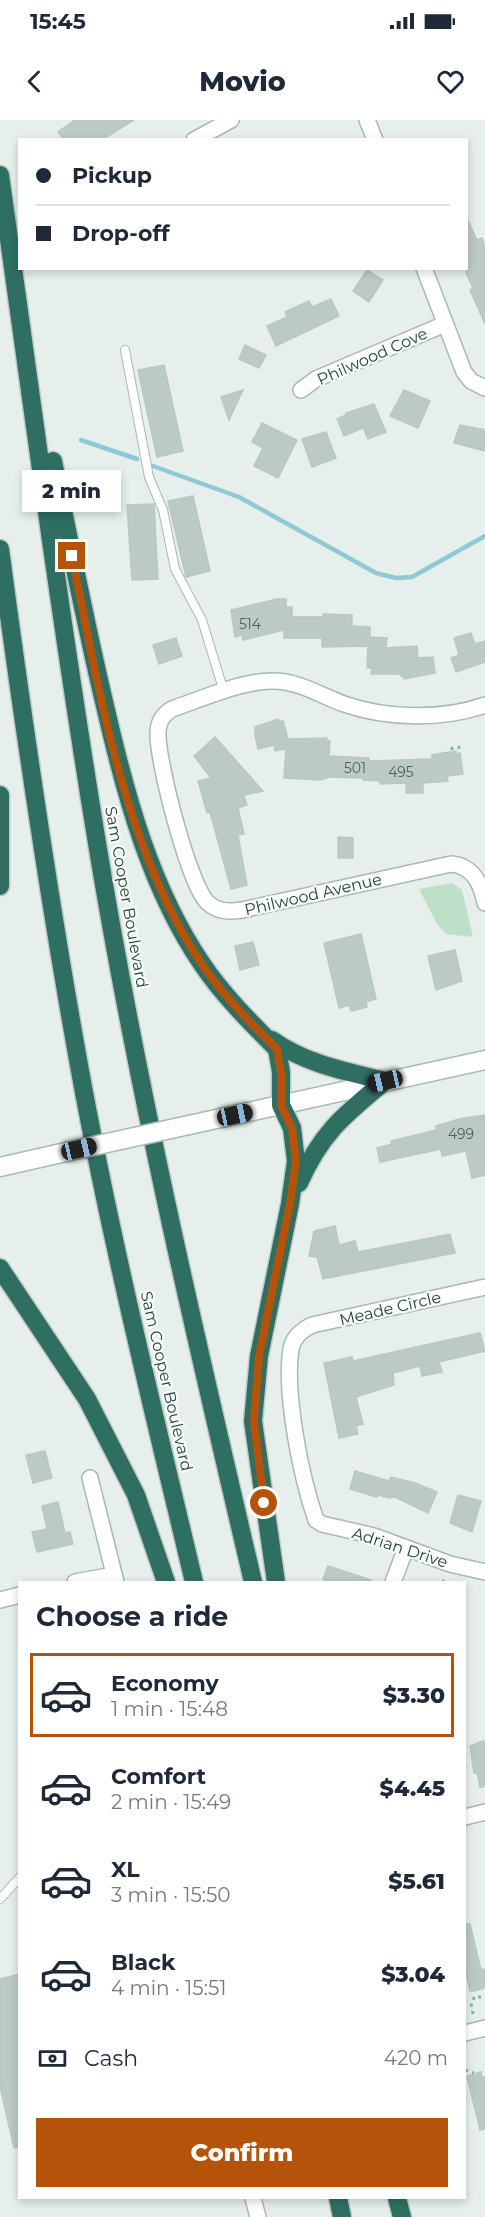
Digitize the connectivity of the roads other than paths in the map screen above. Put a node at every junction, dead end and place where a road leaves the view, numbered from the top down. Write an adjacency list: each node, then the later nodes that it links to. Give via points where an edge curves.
1 (231, 120): 3 (street)
2 (367, 120): 4 (street)
3 (198, 138)
4 (374, 138)
5 (0, 175): 6 (highway, Sam Cooper Boulevard)
6 (13, 264): 18 (highway, via 90,645 138,826 178,924 202,964); 34 (highway, Sam Cooper Boulevard, via 96,837 138,1071)
7 (425, 270): 8 (street)
8 (445, 324): 10 (street, via 464,372); 11 (street, Philwood Cove, via 324,376)
9 (125, 350): 13 (lane, via 149,477 163,510 175,569 202,620)
10 (485, 388)
11 (301, 390)
12 (0, 549): 33 (highway, Sam Cooper Boulevard, via 35,808 83,1088 122,1278)
13 (224, 692): 14 (street, via 274,681 382,713 454,712); 17 (street, Philwood Avenue, via 172,709 162,716 158,730 184,848 199,891 213,908 242,910 451,864 461,865 474,875)
14 (485, 705)
15 (0, 795): 16 (highway)
16 (0, 886)
17 (485, 903)
18 (256, 1028): 20 (highway, via 292,1053); 21 (highway, via 277,1049)
19 (485, 1060): 20 (main road)
20 (385, 1081): 21 (main road); 23 (highway, via 343,1115 313,1151)
21 (281, 1105): 22 (main road, bridge); 23 (highway, via 292,1128 296,1161)
22 (0, 1167)
23 (290, 1204): 35 (highway, via 259,1356 254,1421)
24 (0, 1268): 32 (highway, via 87,1399 136,1494)
25 (485, 1287): 27 (street, Meade Circle, via 312,1325 298,1334 291,1348 292,1407)
26 (90, 1478): 30 (street)
27 (316, 1520): 28 (street, Adrian Drive)
28 (406, 1548): 29 (street, Adrian Drive); 36 (street)
29 (485, 1572)
30 (115, 1579): 31 (street)
31 (88, 1581)
32 (166, 1581)
33 (194, 1581)
34 (253, 1581)
35 (276, 1581)
36 (393, 1581)
37 (18, 1596): 38 (street)
38 (0, 1600)
39 (485, 1812): 40 (street)
40 (466, 1817)
41 (18, 1879): 42 (lane)
42 (0, 1899)
43 (485, 2028): 44 (street)
44 (466, 2032)
45 (254, 2199): 47 (street)
46 (398, 2199): 48 (highway)
47 (258, 2217)
48 (402, 2217)

